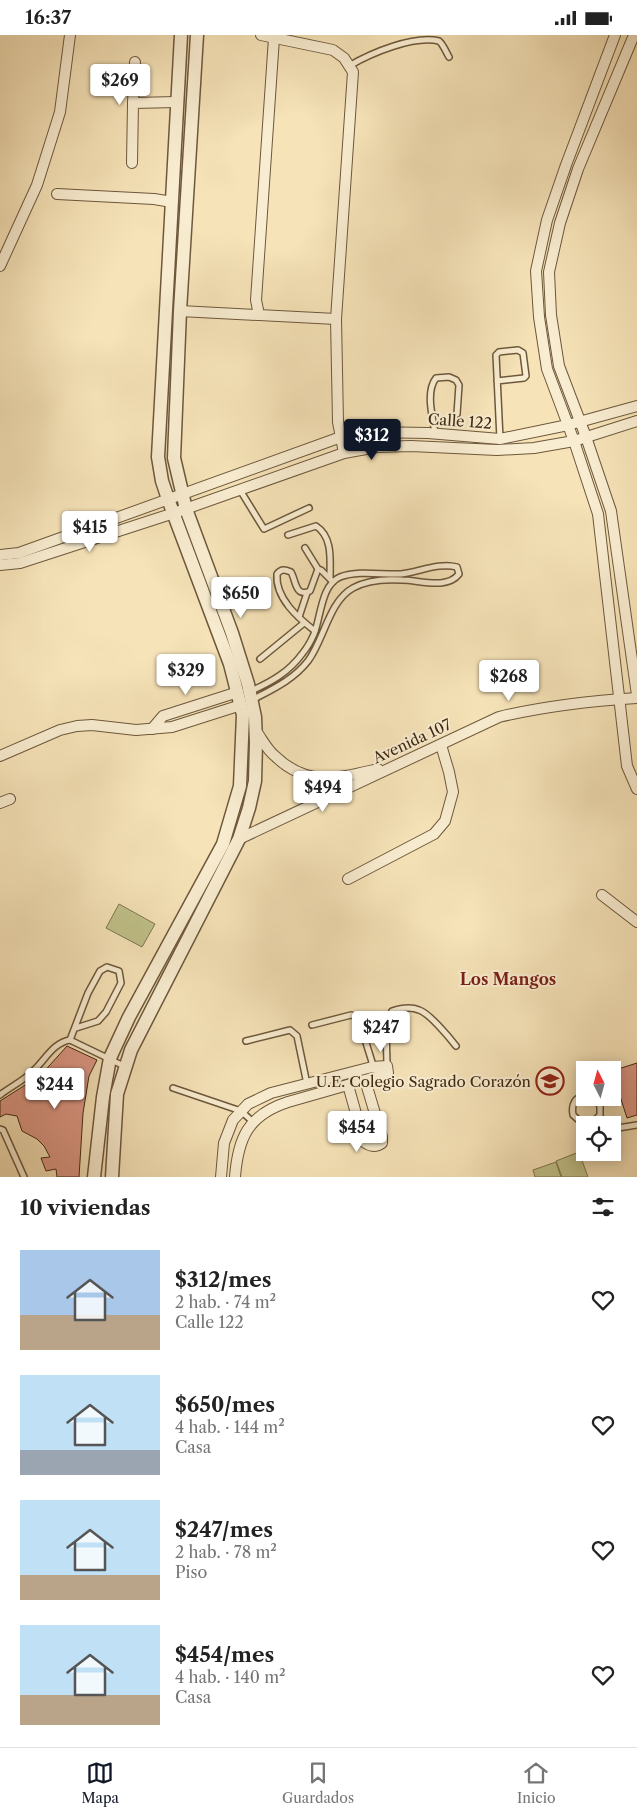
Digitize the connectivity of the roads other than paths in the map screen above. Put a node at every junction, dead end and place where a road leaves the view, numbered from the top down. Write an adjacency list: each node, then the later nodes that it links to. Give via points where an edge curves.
1 (70, 35): 16 (street, via 60,112 37,185)
2 (181, 35): 11 (street)
3 (197, 35): 17 (street)
4 (261, 35): 7 (street)
5 (615, 35): 27 (street, via 547,220 536,271 538,317 547,369)
6 (634, 35): 26 (street, via 578,169 560,223 549,272 551,315 559,366)
7 (274, 38): 10 (street, via 333,50); 18 (street, via 256,300)
8 (449, 57): 10 (lane, via 441,42 433,37 409,36)
9 (135, 62): 12 (street)
10 (349, 66): 19 (street, via 353,72)
11 (178, 102): 12 (street); 15 (street)
12 (133, 103): 13 (street)
13 (132, 163)
14 (57, 194): 15 (street)
15 (172, 201): 20 (street)
16 (0, 266)
17 (180, 311): 18 (street); 21 (street)
18 (259, 315): 19 (street)
19 (336, 319): 29 (street)
20 (165, 335): 21 (street); 36 (street, via 158,457)
21 (179, 336): 35 (street, via 174,458)
22 (497, 381): 22 (lane, via 496,355 518,350 522,353 526,376); 31 (lane)
23 (637, 406): 26 (street, Calle 122)
24 (457, 414): 28 (lane, via 459,385 449,377 436,378 432,383 431,399)
25 (637, 421): 30 (street, Calle 122)
26 (581, 422): 27 (street, Calle 122); 30 (street)
27 (568, 425): 31 (street, Calle 122); 32 (street)
28 (435, 433): 29 (street, Calle 122, via 370,432); 31 (street, Calle 122)
29 (341, 437): 33 (street); 35 (street, Calle 122)
30 (586, 437): 32 (street, Calle 122); 53 (street, via 611,511)
31 (500, 439)
32 (574, 441): 33 (street, Calle 122, via 497,451 377,447); 54 (street, via 598,514)
33 (344, 453): 34 (street, Calle 122)
34 (240, 490): 37 (lane, via 264,529); 38 (street, Calle 122)
35 (183, 494): 36 (street, Calle 122); 38 (street)
36 (168, 499): 38 (street); 41 (street, Calle 122, via 19,553)
37 (309, 507)
38 (180, 511): 42 (street, Calle 122, via 20,563); 52 (street, via 230,664)
39 (288, 535): 45 (lane, via 316,526 322,530 330,549)
40 (305, 548): 43 (lane)
41 (0, 555)
42 (0, 565)
43 (318, 569): 45 (lane); 47 (lane)
44 (425, 570): 45 (lane, via 403,574 347,575); 46 (lane); 46 (lane, via 449,565 457,567 459,574 448,581)
45 (332, 580): 50 (lane)
46 (424, 582): 52 (lane, via 385,581 352,588 335,607 308,661 284,684)
47 (307, 593): 48 (lane); 48 (lane, via 297,589 291,572 285,569 277,574 286,603)
48 (300, 617): 49 (lane)
49 (304, 623): 50 (lane); 51 (lane)
50 (315, 631): 52 (lane, via 302,655 288,669)
51 (260, 659)
52 (245, 697): 55 (street, via 255,717); 57 (street, via 163,717 152,729 92,725 60,730); 69 (street, via 240,786 223,844)
53 (637, 697): 54 (street, Avenida 107)
54 (620, 699): 56 (street, Avenida 107, via 563,704 499,717); 59 (street, via 628,766)
55 (256, 731): 58 (street, via 274,756 298,774 318,779); 60 (street, via 255,781)
56 (441, 745): 58 (street, Avenida 107); 61 (street, via 453,792 445,821 434,834)
57 (0, 756)
58 (396, 765): 60 (street, Avenida 107)
59 (637, 789)
60 (239, 839): 71 (street, via 131,1050)
61 (348, 879)
62 (602, 895): 63 (street)
63 (637, 923)
64 (312, 1025): 72 (lane, via 351,1015 358,1017)
65 (76, 1028): 65 (lane, via 98,1021 106,1012 121,983 119,971 107,967 100,971); 66 (lane)
66 (70, 1040): 69 (lane); 77 (lane, via 57,1044 32,1073)
67 (246, 1041): 74 (lane, via 290,1030 297,1036)
68 (456, 1045): 70 (lane, via 421,1010 405,1007 392,1011 389,1018)
69 (110, 1058): 71 (lane); 86 (street, via 102,1097)
70 (387, 1066): 72 (street); 73 (street, via 386,1075)
71 (126, 1067): 87 (street, via 117,1094)
72 (372, 1067): 74 (street)
73 (365, 1080): 75 (street); 75 (street, via 382,1137 382,1143 377,1146 364,1142)
74 (307, 1084): 79 (street, via 259,1098)
75 (348, 1085): 81 (street, via 275,1106)
76 (173, 1088): 79 (lane)
77 (0, 1095)
78 (576, 1100): 80 (lane, via 572,1105)
79 (241, 1111): 81 (lane); 88 (street, via 233,1120 224,1143)
80 (576, 1119)
81 (254, 1122): 89 (street, via 240,1142)
82 (637, 1125): 83 (lane)
83 (621, 1128)
84 (0, 1129): 85 (lane)
85 (24, 1177)
86 (94, 1177)
87 (112, 1177)
88 (221, 1177)
89 (235, 1177)

